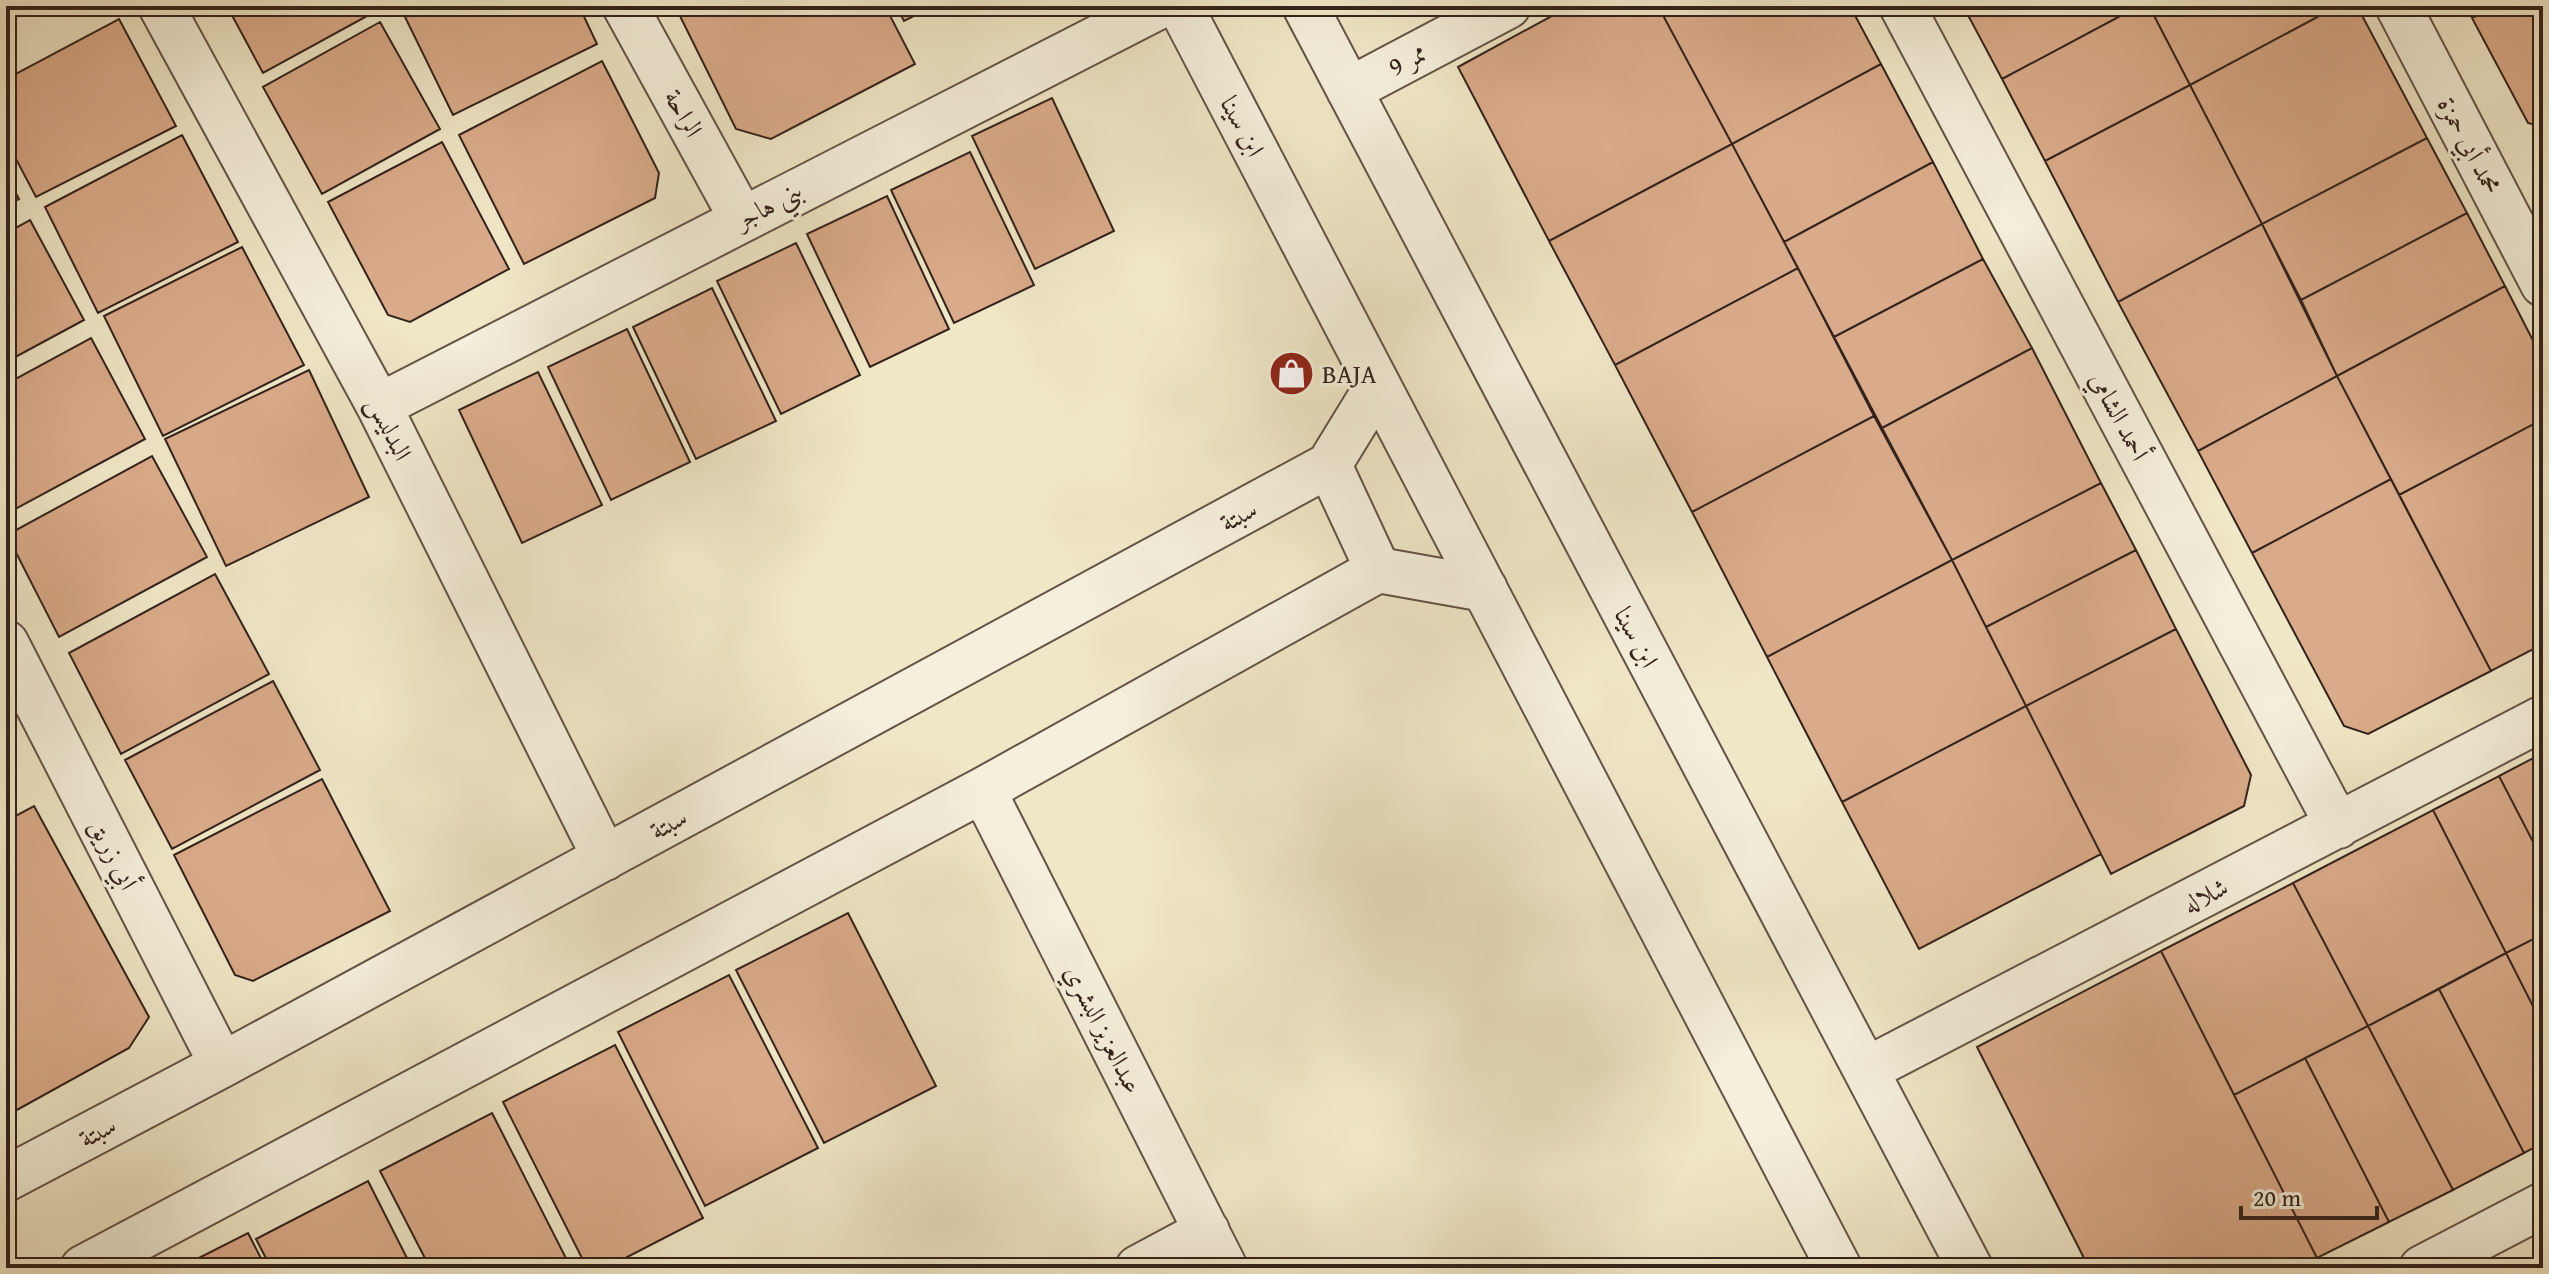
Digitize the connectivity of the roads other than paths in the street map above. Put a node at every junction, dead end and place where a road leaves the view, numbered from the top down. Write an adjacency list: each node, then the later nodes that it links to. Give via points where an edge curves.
1 (161, 6): 14 (street, البدليس)
2 (625, 6): 11 (street, الراحة)
3 (1160, 6): 11 (street, بني هاجر)
4 (1180, 6): 13 (street, ابن سينا)
5 (1305, 6): 9 (street, ابن سينا)
6 (1508, 6): 9 (street, ممر 9)
7 (1902, 6): 21 (street, أحمد الشامي)
8 (2398, 6): 10 (street, محمد أبي حمزة)
9 (1349, 90): 24 (street, ابن سينا)
10 (2527, 216): 12 (street, محمد أبي حمزة)
11 (742, 219): 14 (street, بني هاجر)
12 (2543, 284)
13 (1378, 385): 15 (street); 17 (street, ابن سينا)
14 (379, 406): 22 (street, البدليس)
15 (1329, 465): 16 (street); 22 (street, سبتة)
16 (1378, 570): 17 (street); 20 (street)
17 (1485, 589): 30 (street, ابن سينا)
18 (6, 643): 23 (street, أبي زريق)
19 (2543, 718): 21 (street, شلاله)
20 (983, 790): 27 (street, عبدالعزيز البشري); 28 (street)
21 (2338, 826): 24 (street, شلاله)
22 (605, 858): 23 (street, سبتة)
23 (222, 1065): 25 (street, سبتة)
24 (1866, 1070): 31 (street, ابن سينا)
25 (6, 1179)
26 (2538, 1220): 32 (street)
27 (1216, 1250): 29 (street)
28 (83, 1268)
29 (1138, 1268)
30 (1839, 1268)
31 (1970, 1268)
32 (2422, 1268)

